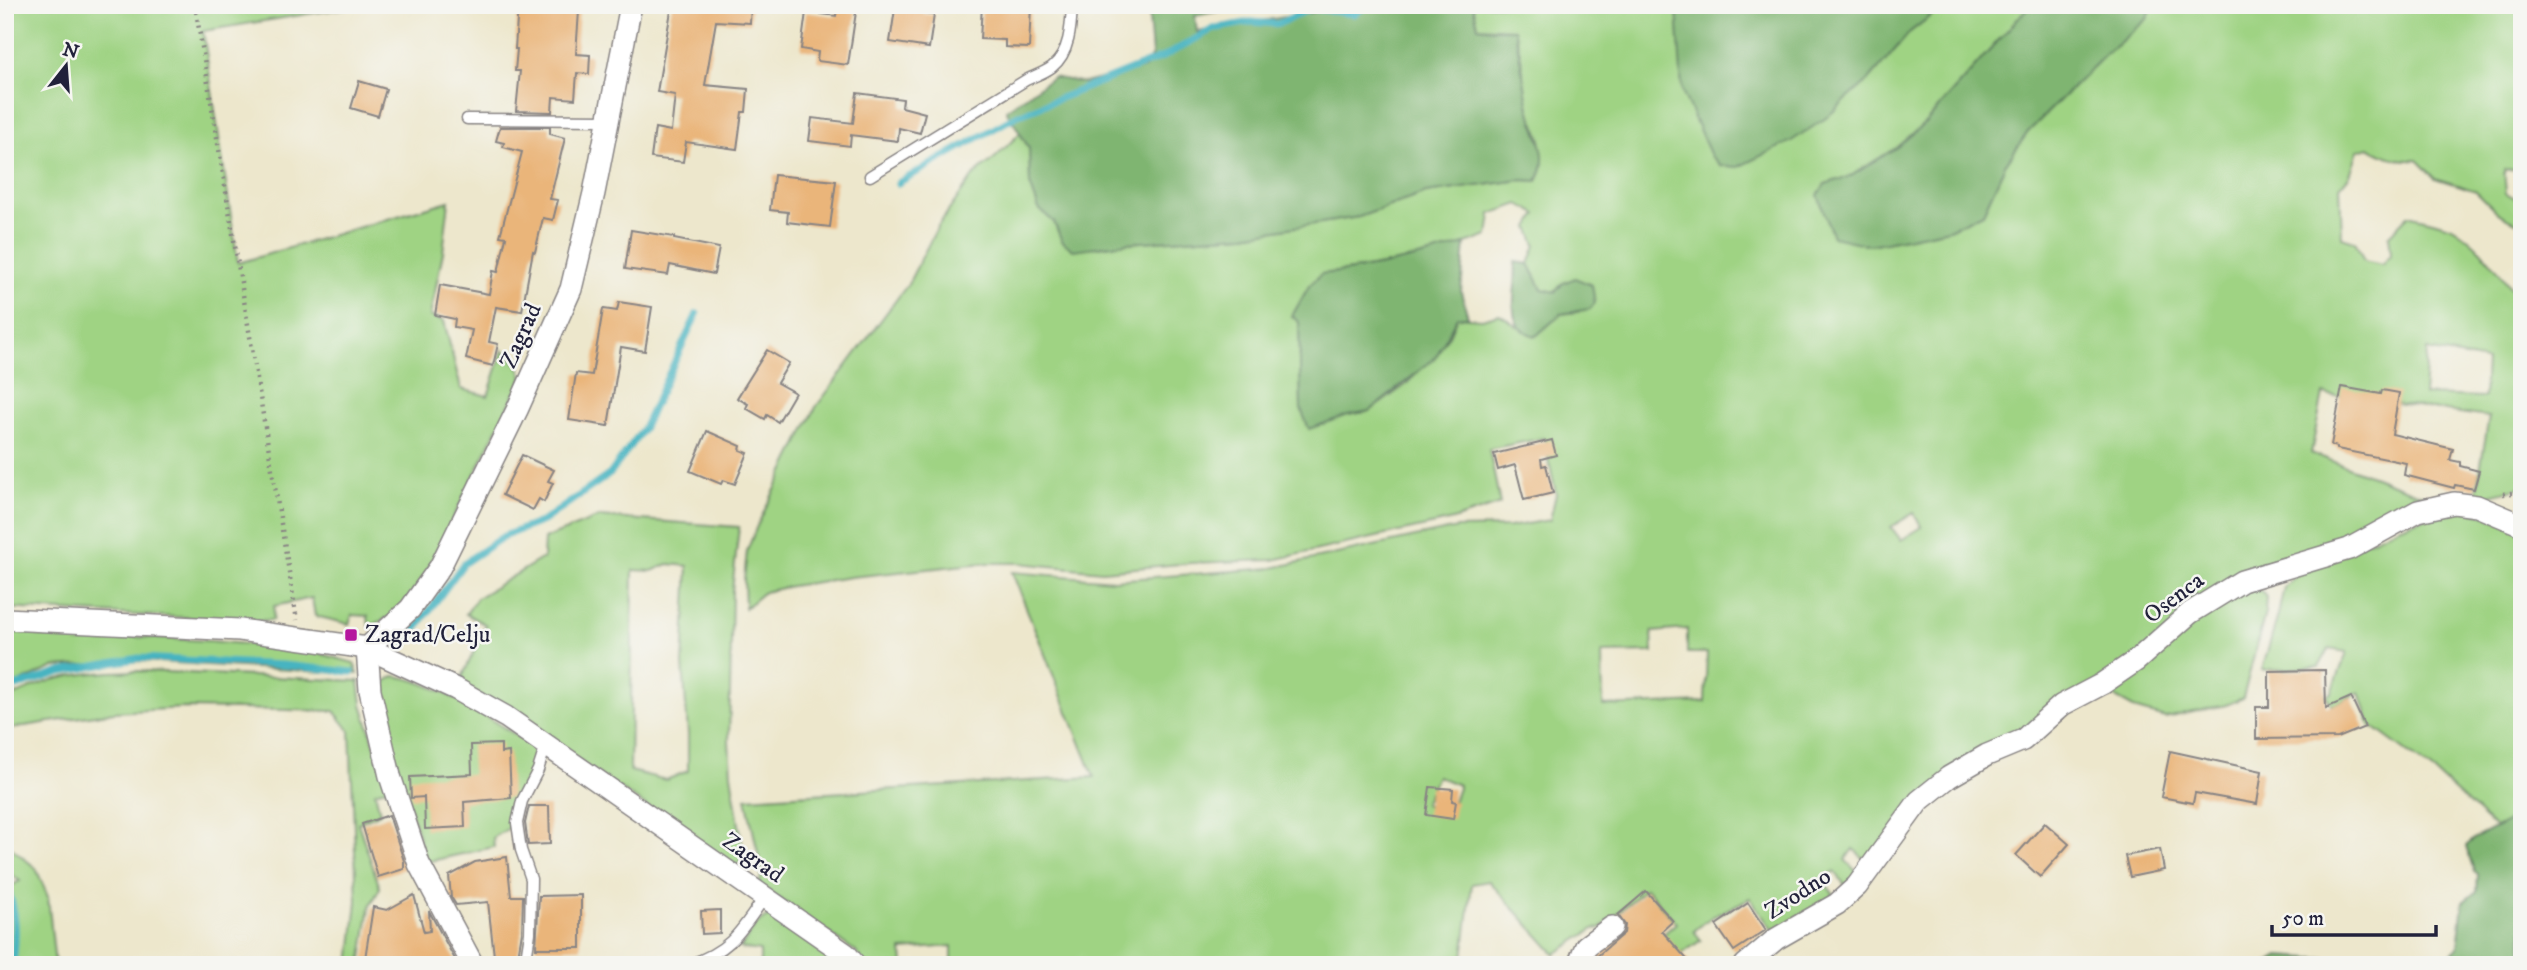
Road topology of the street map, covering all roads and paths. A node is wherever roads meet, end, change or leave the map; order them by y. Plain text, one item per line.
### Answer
1 (195, 5) edge
2 (631, 5) edge
3 (1072, 5) edge
4 (467, 119) dead end
5 (608, 120) junction
6 (870, 177) dead end
7 (2522, 525) edge
8 (5, 619) edge
9 (300, 638) junction
10 (367, 648) junction
11 (546, 745) junction
12 (1898, 828) joint
13 (764, 898) junction
14 (1612, 928) dead end
15 (473, 965) edge
16 (525, 965) edge
17 (688, 965) edge
18 (855, 965) edge
19 (1578, 965) edge
20 (1745, 965) edge

1 - 9 path
2 - 5 street, Zagrad
3 - 6 lane
4 - 5 lane
5 - 10 street, Zagrad
7 - 12 street, Osenca
8 - 9 street, Zagrad
9 - 10 street, Zagrad
10 - 11 street, Zagrad
10 - 15 street
11 - 13 street, Zagrad
11 - 16 lane
12 - 20 street, Zvodno
13 - 17 lane
13 - 18 street, Zagrad
14 - 19 street

